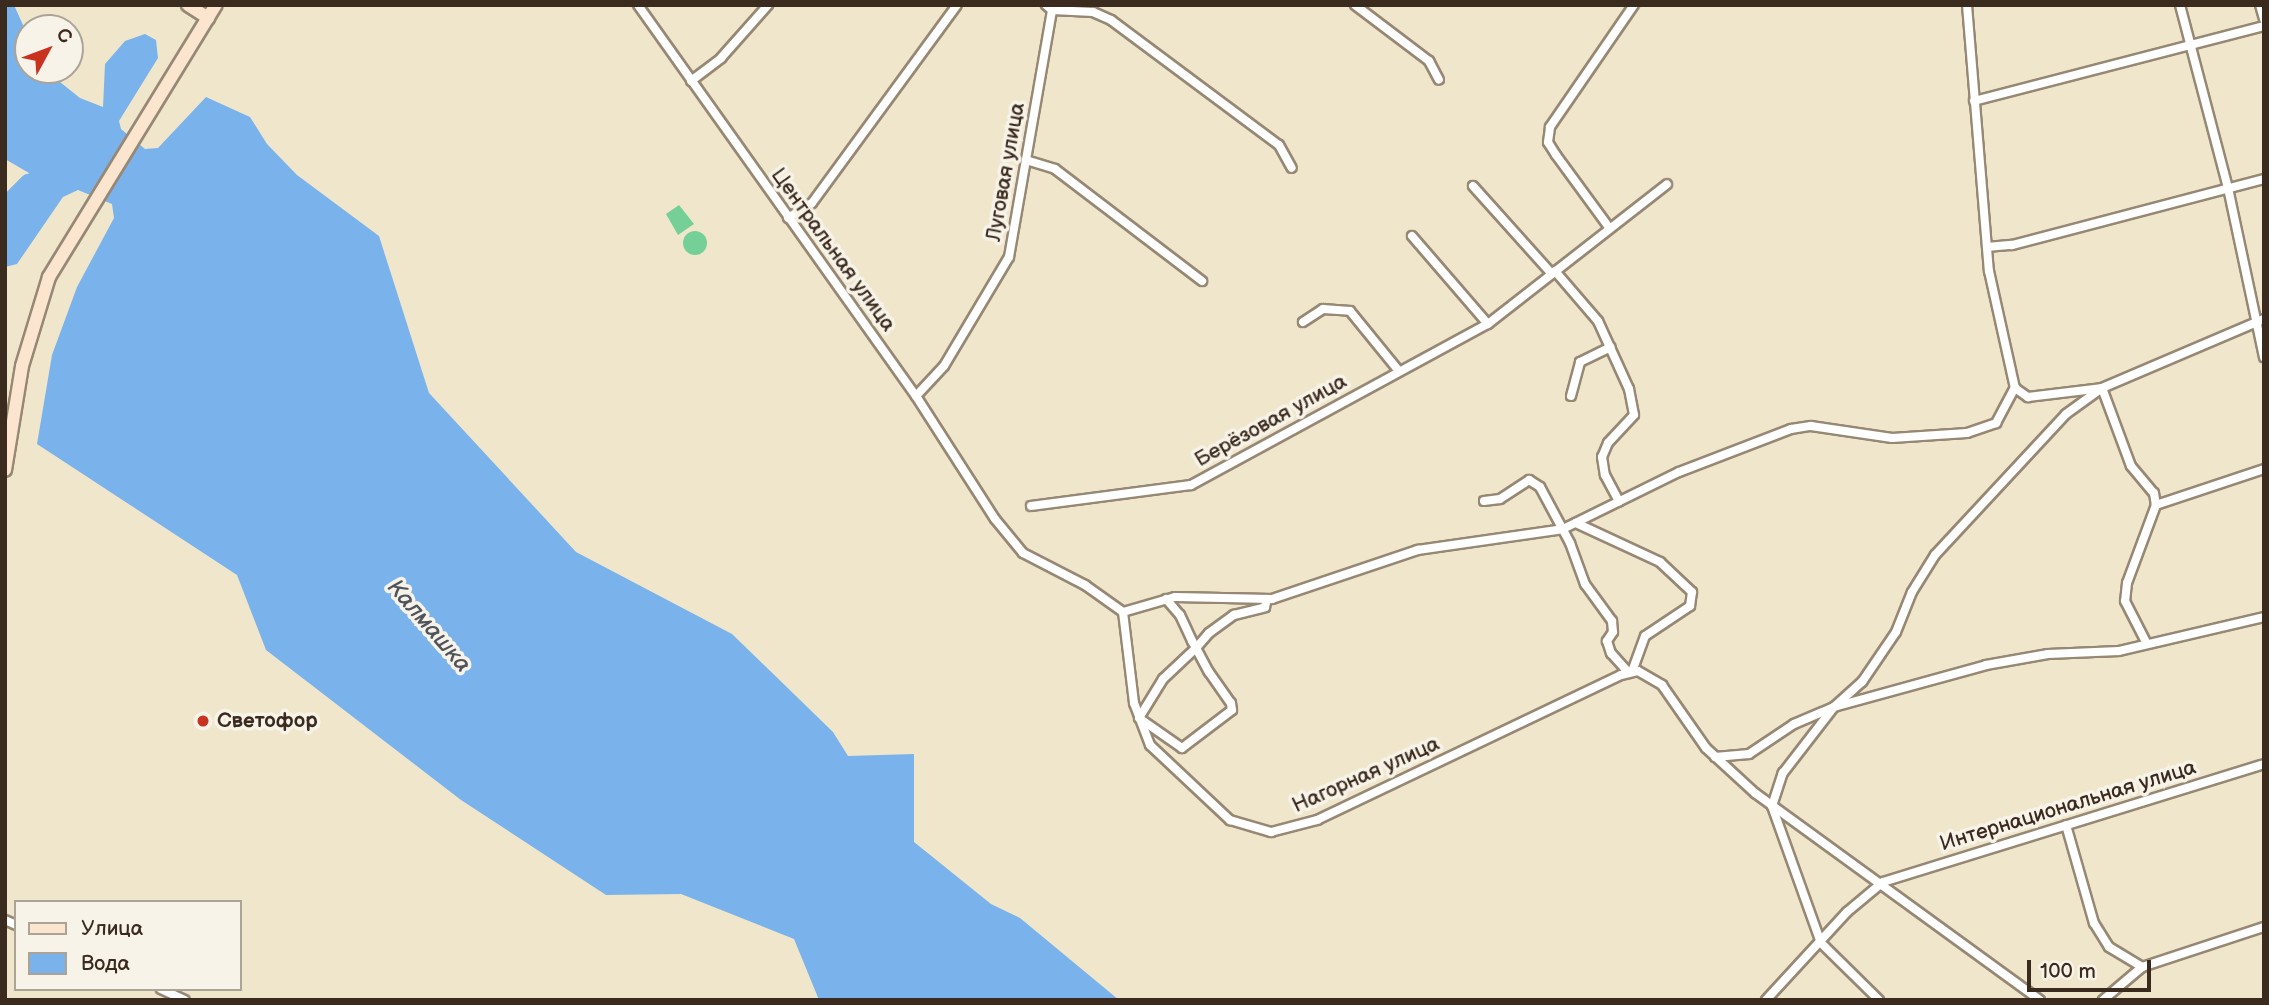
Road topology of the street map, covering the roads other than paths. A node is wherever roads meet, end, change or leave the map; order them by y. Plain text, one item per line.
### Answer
1 (188, 5) edge
2 (216, 5) edge
3 (638, 5) edge
4 (768, 5) edge
5 (957, 5) edge
6 (1355, 5) edge
7 (1634, 5) edge
8 (1967, 5) edge
9 (2180, 5) edge
10 (2260, 5) edge
11 (1049, 8) edge
12 (208, 19) junction
13 (2264, 19) edge
14 (2264, 26) edge
15 (2190, 47) junction
16 (1439, 80) dead end
17 (691, 81) junction
18 (1974, 101) junction
19 (1026, 160) junction
20 (1293, 168) dead end
21 (2264, 179) edge
22 (1667, 184) dead end
23 (1473, 186) dead end
24 (2228, 188) junction
25 (788, 218) junction
26 (1608, 226) junction
27 (1412, 236) dead end
28 (1987, 247) junction
29 (1553, 273) junction
30 (1202, 281) dead end
31 (2264, 319) edge
32 (2253, 321) junction
33 (1303, 322) dead end
34 (1488, 324) junction
35 (1611, 347) junction
36 (2264, 357) edge
37 (1399, 372) junction
38 (2015, 388) junction
39 (2102, 388) junction
40 (916, 396) junction
41 (1571, 396) dead end
42 (2264, 469) edge
43 (5, 470) edge
44 (1484, 501) dead end
45 (1619, 501) junction
46 (2156, 505) junction
47 (1031, 506) dead end
48 (1576, 523) junction
49 (1563, 529) junction
50 (1166, 599) junction
51 (1267, 599) junction
52 (1123, 612) junction
53 (2264, 617) edge
54 (2147, 645) junction
55 (1196, 648) junction
56 (1627, 673) junction
57 (1834, 707) junction
58 (1139, 718) junction
59 (1715, 757) junction
60 (2264, 764) edge
61 (1772, 806) junction
62 (2066, 825) junction
63 (1882, 882) junction
64 (2264, 927) edge
65 (1821, 943) junction
66 (2142, 967) junction
67 (165, 991) edge
68 (185, 1000) edge
69 (1766, 1000) edge
70 (1879, 1000) edge
71 (2040, 1000) edge
72 (2103, 1000) edge

1 - 12 main road
2 - 12 main road
3 - 17 street, Центральная улица
4 - 17 street
5 - 25 street
6 - 16 street
7 - 26 street
8 - 18 street
9 - 15 street
10 - 13 street
11 - 19 street, Луговая улица
11 - 20 street
12 - 43 main road
14 - 15 street
15 - 18 street
15 - 24 street
17 - 25 street, Центральная улица
18 - 28 street
19 - 30 street
19 - 40 street, Луговая улица
21 - 24 street
22 - 26 street, Берёзовая улица
23 - 29 street
24 - 28 street
24 - 32 street
25 - 40 street, Центральная улица
26 - 29 street, Берёзовая улица
27 - 34 street
28 - 38 street
29 - 34 street, Берёзовая улица
29 - 35 street
31 - 32 street
32 - 36 street
32 - 39 street
33 - 37 street
34 - 37 street, Берёзовая улица
35 - 41 street
35 - 45 street
37 - 47 street, Берёзовая улица
38 - 39 street
38 - 45 street
39 - 46 street
39 - 57 street
40 - 52 street, Центральная улица
42 - 46 street
44 - 49 street
45 - 48 street
46 - 54 street
48 - 49 street
48 - 56 street
49 - 51 street
49 - 56 street
50 - 51 street
50 - 52 street
50 - 55 street
51 - 55 street
52 - 58 street, Нагорная улица
53 - 54 street
54 - 57 street
55 - 58 street
55 - 58 street
56 - 58 street, Нагорная улица
56 - 59 street
57 - 59 street
57 - 61 street
59 - 61 street
60 - 62 street, Интернациональная улица
61 - 63 street
61 - 65 street
62 - 63 street, Интернациональная улица
62 - 66 street
63 - 65 street
63 - 71 street
64 - 66 street
65 - 69 street
65 - 70 street
66 - 72 street
67 - 68 street

